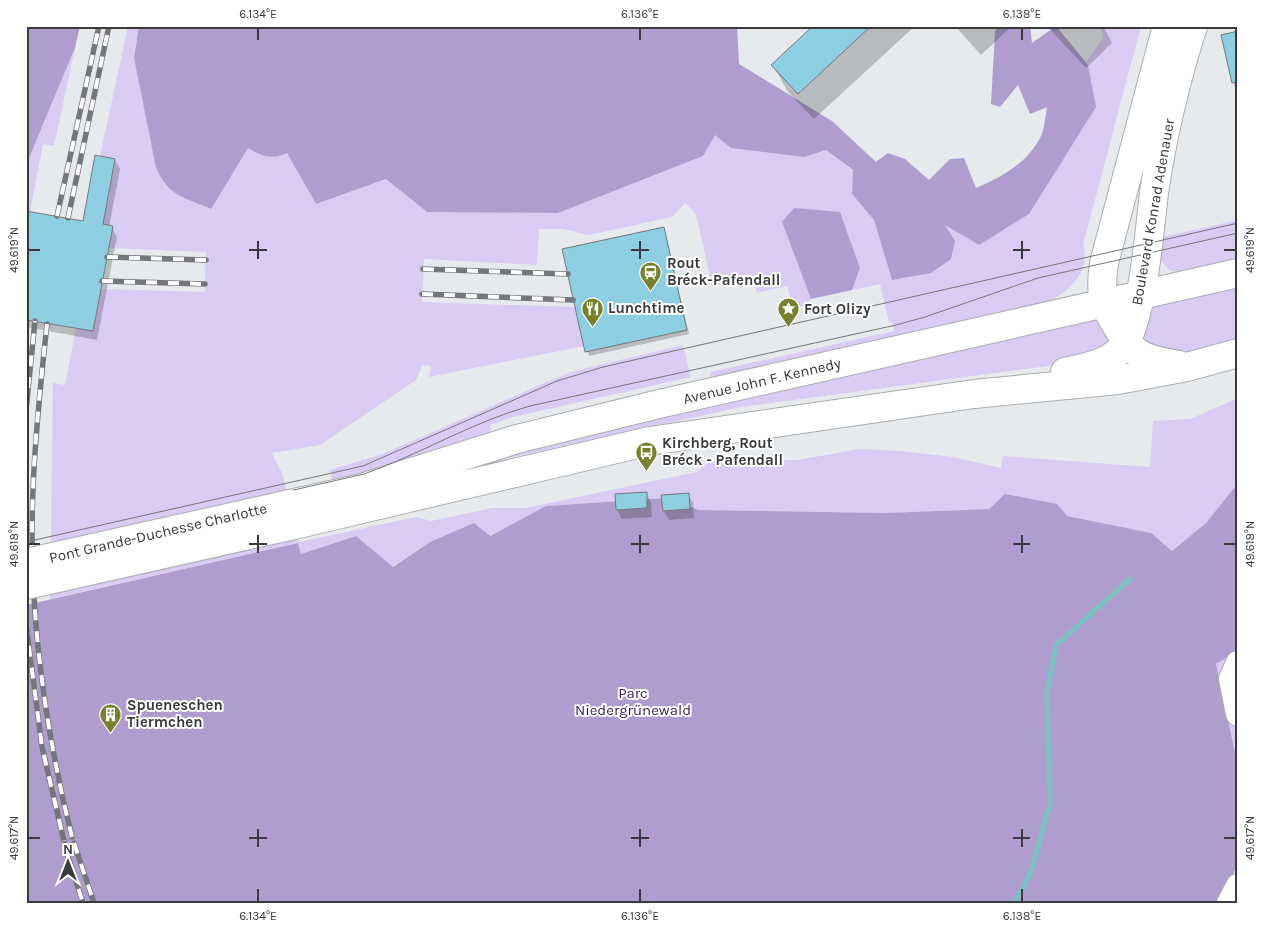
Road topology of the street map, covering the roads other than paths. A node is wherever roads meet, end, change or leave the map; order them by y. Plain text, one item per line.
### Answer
1 (1166, 26) edge
2 (1193, 26) edge
3 (1238, 274) edge
4 (1140, 295) junction
5 (1105, 303) junction
6 (1126, 341) junction
7 (1238, 353) edge
8 (1187, 367) junction
9 (974, 394) junction
10 (292, 514) junction
11 (26, 563) edge
12 (26, 584) edge
13 (1238, 663) edge
14 (1238, 714) edge
15 (1238, 886) edge
16 (1229, 903) edge

1 - 5 main road, Boulevard Konrad Adenauer
2 - 4 main road, Boulevard Konrad Adenauer
3 - 4 main road, Avenue John F. Kennedy
4 - 5 main road, Avenue John F. Kennedy
4 - 6 main road, Boulevard Konrad Adenauer
5 - 6 main road, Boulevard Konrad Adenauer
5 - 10 main road, Avenue John F. Kennedy
6 - 8 main road
6 - 9 main road
7 - 8 main road
8 - 9 main road
9 - 10 main road
10 - 11 main road, Pont Grande-Duchesse Charlotte, bridge
10 - 12 main road, Pont Grande-Duchesse Charlotte, bridge
13 - 14 street
15 - 16 street

